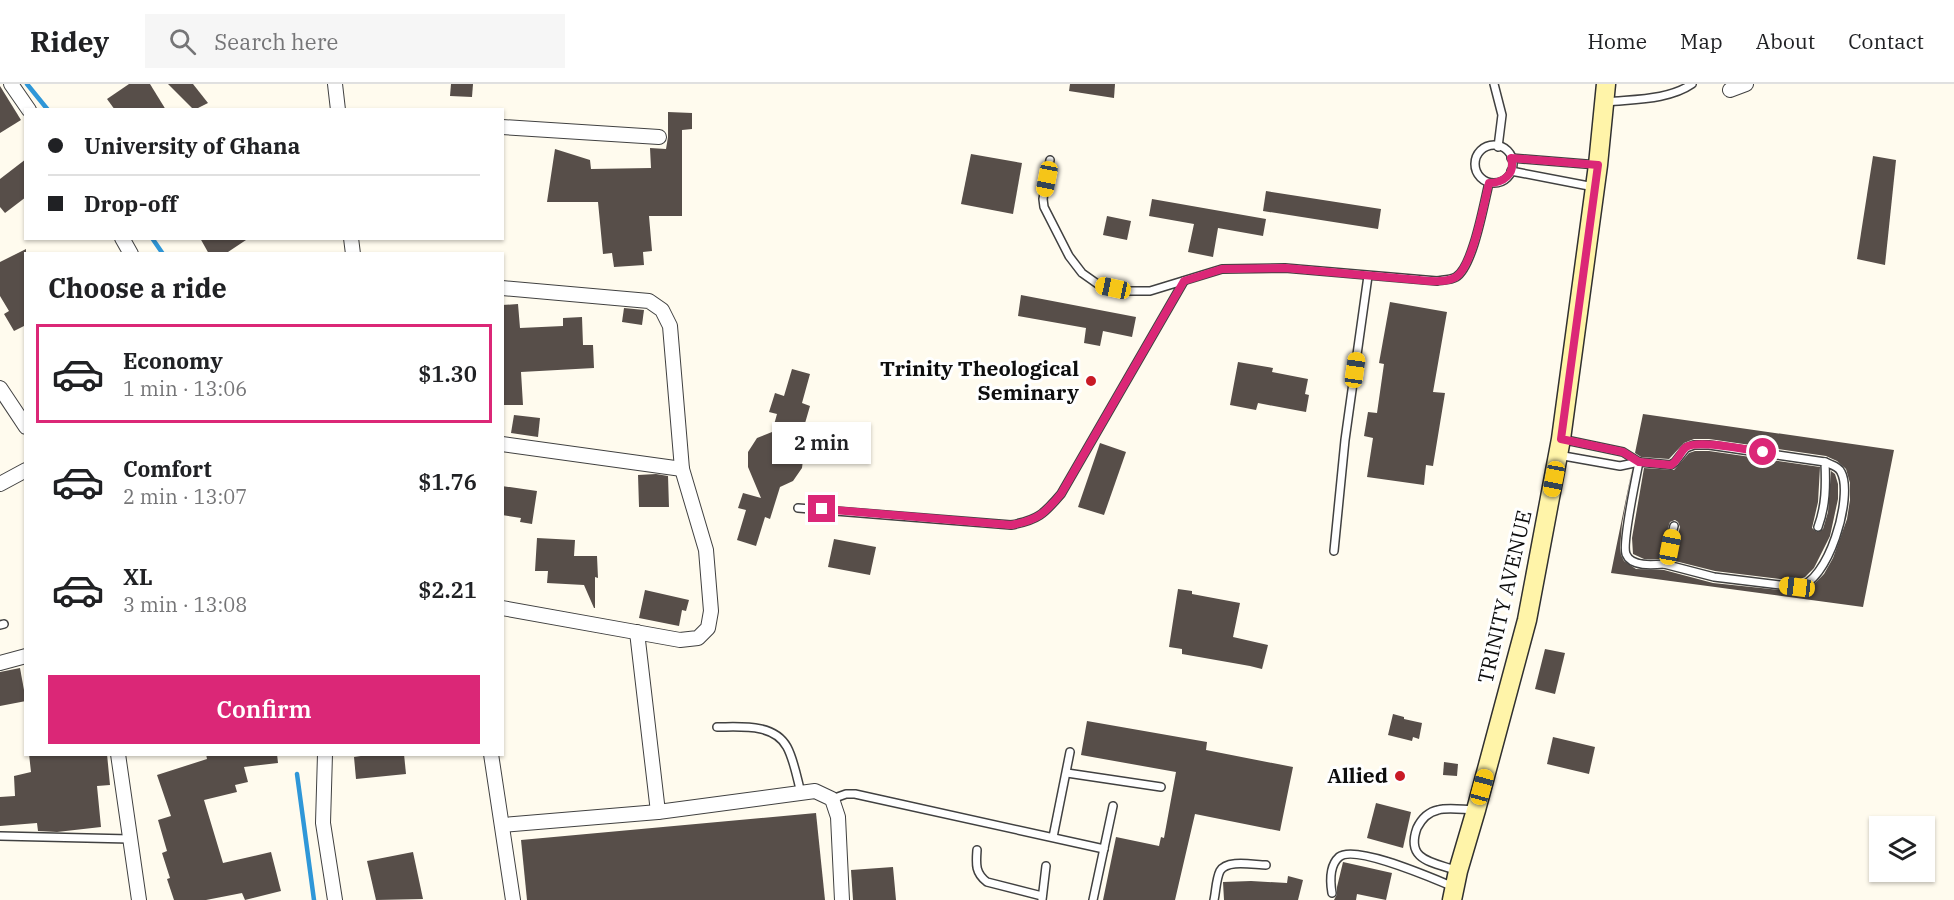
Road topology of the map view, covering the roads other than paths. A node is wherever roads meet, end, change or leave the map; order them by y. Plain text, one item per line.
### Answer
1 (11, 84) edge
2 (334, 84) edge
3 (1494, 84) edge
4 (1606, 84) edge
5 (1692, 84) edge
6 (1746, 84) edge
7 (1730, 90) dead end
8 (1604, 103) junction
9 (28, 108) edge
10 (338, 108) edge
11 (504, 127) edge
12 (659, 137) dead end
13 (1498, 147) junction
14 (1511, 158) junction
15 (1050, 160) dead end
16 (1598, 165) junction
17 (1511, 171) junction
18 (1489, 183) junction
19 (1595, 187) junction
20 (1368, 276) junction
21 (1184, 281) junction
22 (504, 288) edge
23 (0, 388) edge
24 (24, 424) edge
25 (504, 444) edge
26 (1560, 447) junction
27 (1639, 462) junction
28 (1826, 462) junction
29 (682, 469) junction
30 (24, 471) edge
31 (0, 484) edge
32 (798, 507) dead end
33 (1674, 526) dead end
34 (1818, 527) dead end
35 (1334, 550) dead end
36 (1664, 564) junction
37 (504, 608) edge
38 (637, 632) junction
39 (24, 657) edge
40 (0, 663) edge
41 (717, 727) dead end
42 (1070, 752) dead end
43 (118, 756) edge
44 (325, 756) edge
45 (491, 756) edge
46 (1067, 773) junction
47 (1161, 787) dead end
48 (801, 793) junction
49 (832, 800) junction
50 (1113, 806) dead end
51 (1476, 810) junction
52 (658, 812) junction
53 (503, 825) junction
54 (0, 836) edge
55 (1053, 837) junction
56 (130, 839) junction
57 (1104, 849) junction
58 (976, 850) dead end
59 (1266, 865) dead end
60 (1046, 866) dead end
61 (1454, 886) edge
62 (1332, 892) dead end
63 (1042, 898) edge
64 (138, 900) edge
65 (335, 900) edge
66 (513, 900) edge
67 (842, 900) edge
68 (1093, 900) edge
69 (1214, 900) edge

1 - 9 street
2 - 10 street
3 - 13 lane
4 - 8 street, TRINITY AVENUE
5 - 8 lane
6 - 7 street
8 - 16 street, TRINITY AVENUE
11 - 12 street
13 - 14 lane
13 - 18 lane
14 - 16 lane
14 - 17 lane
15 - 21 lane
16 - 19 street, TRINITY AVENUE
17 - 18 lane
17 - 19 lane
18 - 20 lane
19 - 26 street, TRINITY AVENUE
20 - 21 lane
20 - 35 lane
21 - 32 lane
22 - 29 street
23 - 24 street
25 - 29 street
26 - 27 lane
26 - 27 lane
26 - 51 street, TRINITY AVENUE
27 - 28 lane
27 - 36 lane
28 - 34 lane
28 - 36 lane
29 - 38 street
30 - 31 street
33 - 36 lane
37 - 38 street
38 - 52 street
39 - 40 street
41 - 48 lane
42 - 46 lane
43 - 56 street
44 - 65 street
45 - 53 street
46 - 47 lane
46 - 55 lane
48 - 49 street
48 - 52 street
49 - 55 lane
49 - 67 street
50 - 57 lane
51 - 61 street, TRINITY AVENUE
51 - 61 lane
52 - 53 street
53 - 66 street
54 - 56 lane
55 - 57 lane
56 - 64 street
57 - 68 lane
58 - 63 lane
59 - 69 lane
60 - 63 lane
61 - 62 lane

